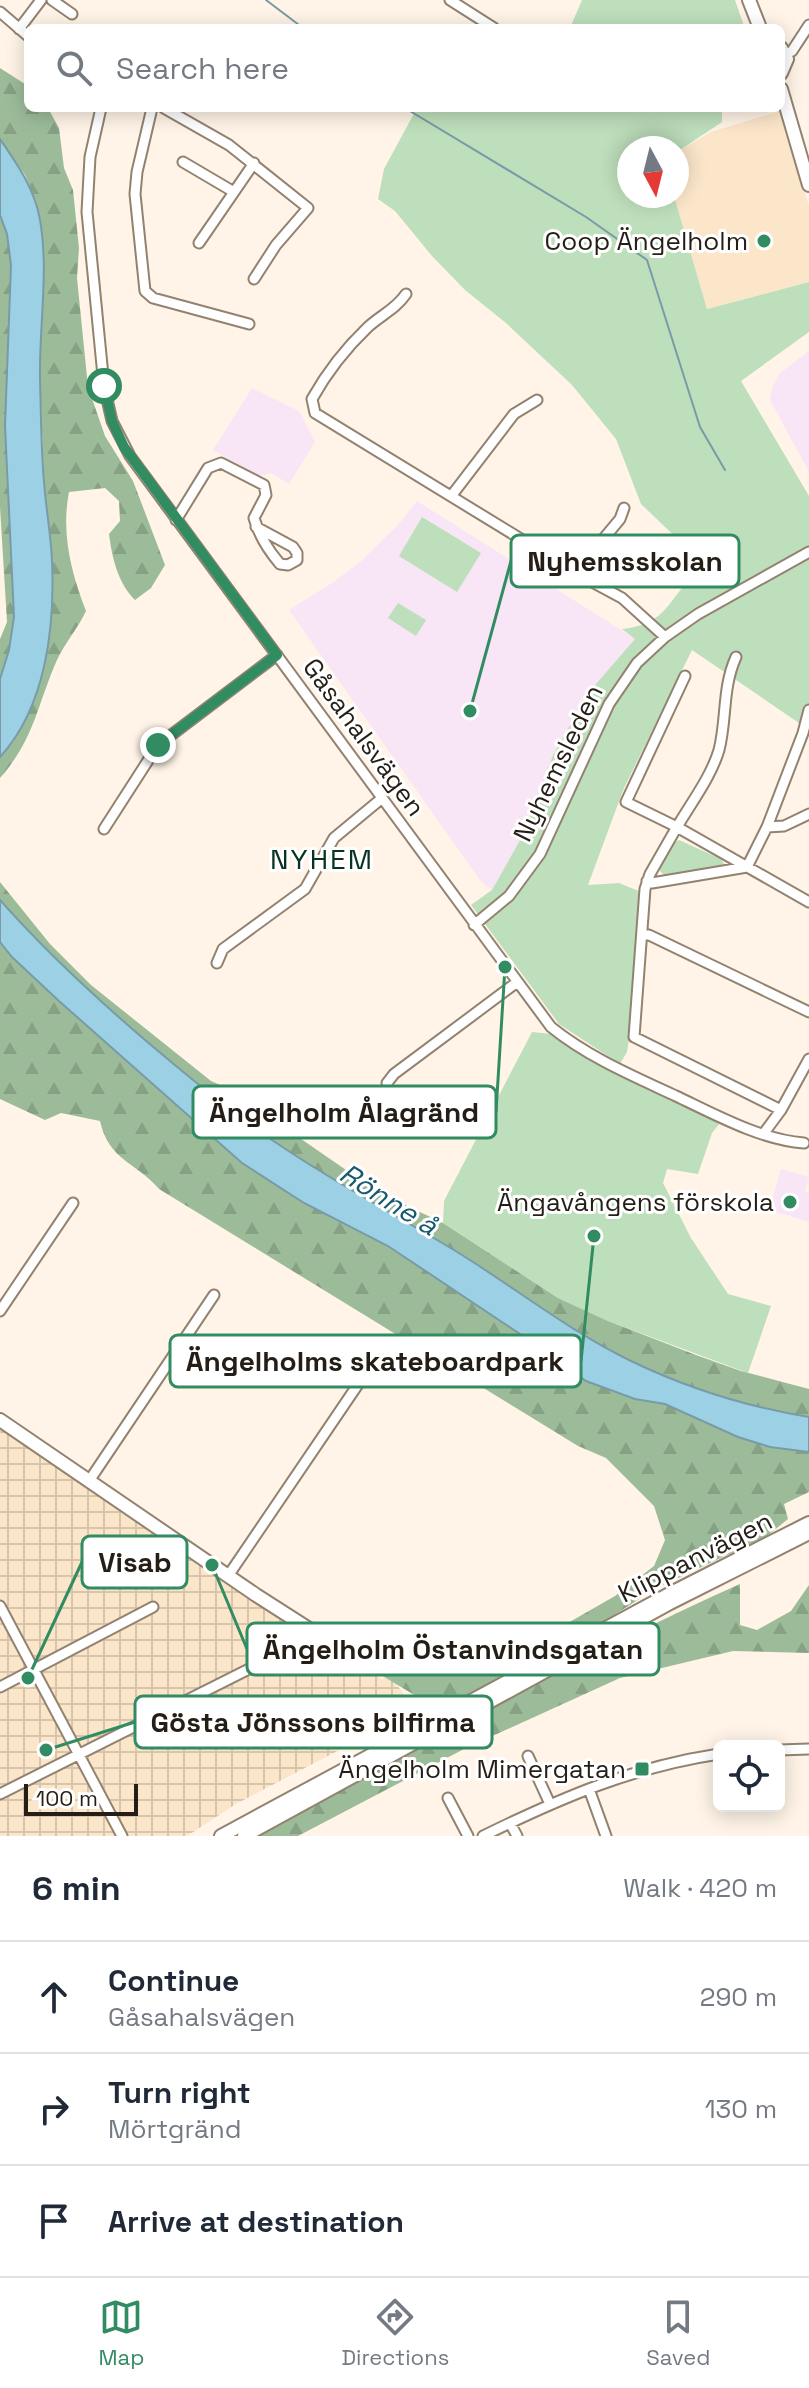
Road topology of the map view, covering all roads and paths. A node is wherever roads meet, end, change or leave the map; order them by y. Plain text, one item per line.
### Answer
1 (41, 0) edge
2 (52, 0) edge
3 (450, 0) edge
4 (749, 0) edge
5 (0, 12) edge
6 (72, 14) dead end
7 (488, 24) edge
8 (758, 24) edge
9 (809, 25) edge
10 (19, 29) junction
11 (24, 33) edge
12 (785, 51) edge
13 (785, 103) edge
14 (100, 112) edge
15 (151, 112) edge
16 (172, 112) edge
17 (183, 162) dead end
18 (254, 163) junction
19 (809, 185) edge
20 (234, 192) junction
21 (199, 243) dead end
22 (254, 279) dead end
23 (406, 294) dead end
24 (249, 324) dead end
25 (537, 400) dead end
26 (258, 481) junction
27 (272, 482) dead end
28 (452, 495) junction
29 (624, 508) dead end
30 (176, 520) junction
31 (256, 527) junction
32 (809, 552) edge
33 (580, 575) junction
34 (665, 637) junction
35 (277, 655) junction
36 (736, 657) dead end
37 (685, 676) dead end
38 (809, 710) edge
39 (381, 799) junction
40 (809, 814) edge
41 (767, 827) junction
42 (104, 829) dead end
43 (676, 830) junction
44 (747, 867) junction
45 (647, 881) junction
46 (809, 902) edge
47 (474, 925) junction
48 (642, 935) junction
49 (217, 963) dead end
50 (516, 983) junction
51 (809, 1012) edge
52 (809, 1059) edge
53 (387, 1083) dead end
54 (781, 1110) junction
55 (764, 1133) junction
56 (804, 1143) dead end
57 (73, 1203) dead end
58 (214, 1295) dead end
59 (0, 1311) edge
60 (363, 1377) dead end
61 (0, 1420) edge
62 (89, 1481) junction
63 (809, 1523) edge
64 (809, 1533) edge
65 (228, 1576) junction
66 (0, 1606) edge
67 (153, 1607) dead end
68 (299, 1623) junction
69 (370, 1668) dead end
70 (32, 1670) junction
71 (0, 1687) edge
72 (809, 1749) edge
73 (785, 1750) edge
74 (79, 1755) junction
75 (713, 1755) edge
76 (528, 1756) dead end
77 (589, 1789) junction
78 (0, 1794) edge
79 (448, 1798) dead end
80 (550, 1804) junction
81 (510, 1823) junction
82 (122, 1836) edge
83 (221, 1836) edge
84 (244, 1836) edge
85 (468, 1836) edge
86 (483, 1836) edge
87 (517, 1836) edge
88 (606, 1836) edge

1 - 10 street
2 - 6 street
3 - 7 street
4 - 8 main road
5 - 10 street
9 - 12 street
10 - 11 street
13 - 19 main road
14 - 30 street, Gåsahalsvägen
15 - 24 street
16 - 18 street
17 - 20 street
18 - 20 street
18 - 22 street
20 - 21 street
23 - 28 street
25 - 28 street
26 - 27 street
26 - 30 street
26 - 31 street
28 - 33 street
29 - 33 street
30 - 35 street, Gåsahalsvägen
31 - 31 street
32 - 34 street, Nyhemsleden
33 - 34 street
34 - 47 street, Nyhemsleden
35 - 39 street, Gåsahalsvägen
35 - 42 street
36 - 43 street
37 - 43 street
38 - 41 street
39 - 47 street, Gåsahalsvägen
39 - 49 street
40 - 41 street
41 - 44 street
43 - 44 street
43 - 45 street
44 - 45 street
44 - 46 street
45 - 48 street
47 - 50 street, Gåsahalsvägen
48 - 51 street
48 - 54 street
50 - 53 street
50 - 55 street, Gåsahalsvägen
52 - 54 street
54 - 55 street
55 - 56 street, Gåsahalsvägen
57 - 59 street
58 - 62 street
60 - 65 street
61 - 62 main road
62 - 65 main road
63 - 83 main road, Klippanvägen
64 - 84 main road, Klippanvägen
65 - 68 main road
66 - 70 street
67 - 70 street
68 - 69 main road
68 - 74 street
70 - 71 street
70 - 74 street
72 - 73 street
74 - 78 street
74 - 82 street
75 - 77 street
76 - 80 street
77 - 80 street
77 - 88 street
79 - 85 street
80 - 81 street
81 - 86 street
81 - 87 street

